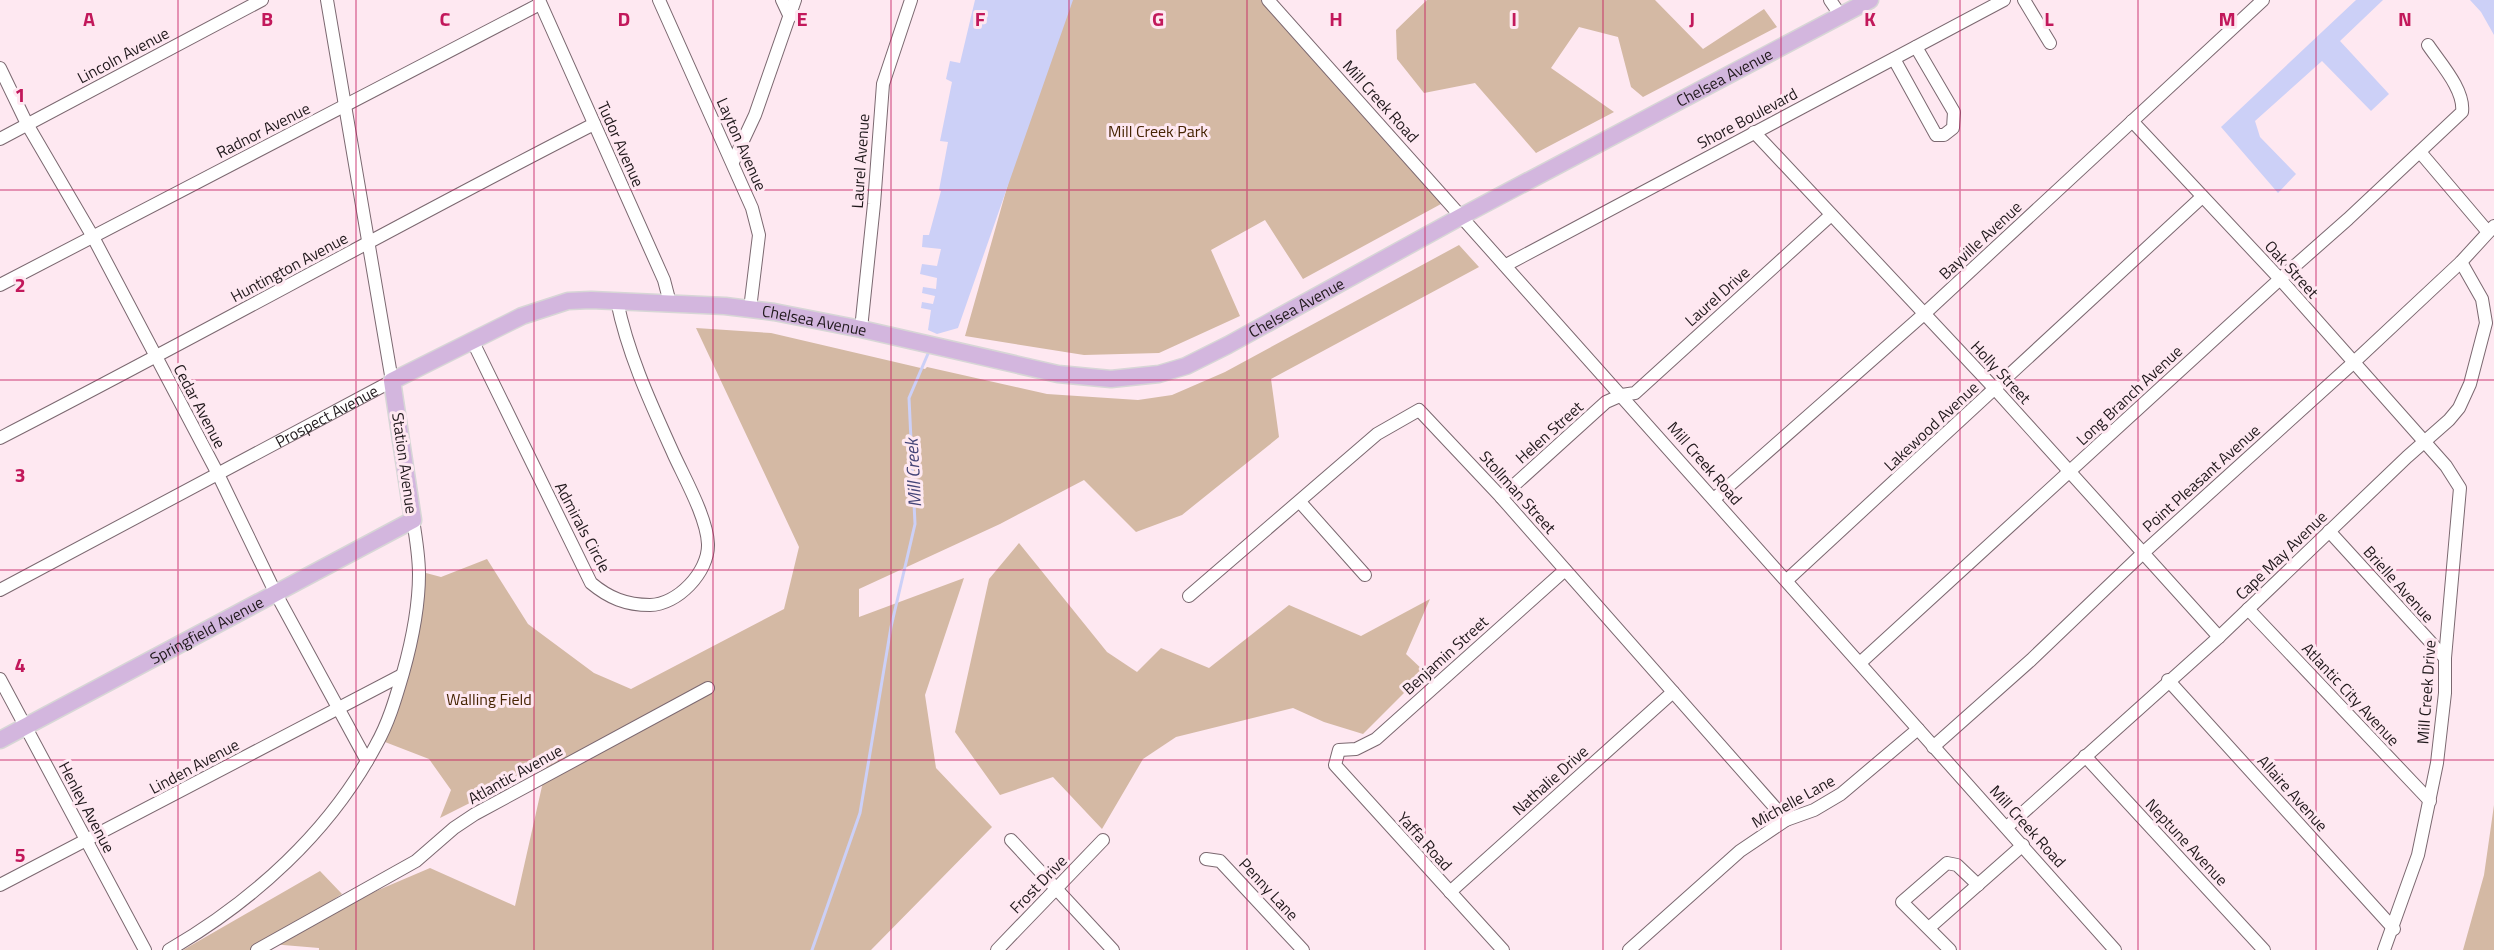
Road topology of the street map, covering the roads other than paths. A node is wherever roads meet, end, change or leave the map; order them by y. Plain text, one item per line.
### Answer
1 (262, 0) edge
2 (327, 0) edge
3 (659, 0) edge
4 (782, 0) edge
5 (795, 0) edge
6 (911, 0) edge
7 (1268, 0) edge
8 (1830, 0) edge
9 (1870, 0) edge
10 (2004, 0) edge
11 (2024, 0) edge
12 (2263, 0) edge
13 (540, 2) edge
14 (1841, 16) junction
15 (790, 17) junction
16 (2050, 43) dead end
17 (2428, 45) dead end
18 (1916, 47) junction
19 (1894, 58) junction
20 (0, 68) edge
21 (346, 105) junction
22 (2132, 121) junction
23 (27, 124) junction
24 (594, 124) junction
25 (1754, 132) junction
26 (0, 139) edge
27 (2420, 152) junction
28 (733, 162) junction
29 (2202, 197) junction
30 (1831, 215) junction
31 (1462, 216) junction
32 (2491, 229) edge
33 (93, 237) junction
34 (370, 242) junction
35 (2461, 262) junction
36 (1506, 265) junction
37 (2280, 279) junction
38 (0, 285) edge
39 (617, 301) junction
40 (670, 303) junction
41 (750, 309) junction
42 (1924, 314) junction
43 (861, 328) junction
44 (472, 340) junction
45 (156, 357) junction
46 (2353, 363) junction
47 (392, 381) junction
48 (1995, 389) junction
49 (1622, 395) junction
50 (0, 438) edge
51 (2425, 442) junction
52 (2070, 472) junction
53 (218, 474) junction
54 (1501, 497) junction
55 (1714, 499) junction
56 (1300, 502) junction
57 (413, 520) junction
58 (2329, 531) junction
59 (2143, 554) junction
60 (1565, 570) junction
61 (1365, 575) dead end
62 (1787, 580) junction
63 (0, 590) edge
64 (275, 592) junction
65 (1189, 596) dead end
66 (2248, 609) junction
67 (2219, 637) junction
68 (2445, 658) junction
69 (1860, 663) junction
70 (402, 675) junction
71 (0, 679) edge
72 (2168, 680) junction
73 (708, 688) dead end
74 (1673, 692) junction
75 (340, 708) junction
76 (25, 726) junction
77 (1918, 729) junction
78 (0, 740) edge
79 (1933, 747) junction
80 (1339, 750) joint
81 (2085, 756) junction
82 (367, 761) junction
83 (2430, 801) junction
84 (1786, 820) junction
85 (2007, 827) junction
86 (1011, 840) dead end
87 (1103, 840) dead end
88 (87, 842) junction
89 (2023, 845) junction
90 (1206, 859) dead end
91 (0, 885) edge
92 (1978, 885) junction
93 (1057, 889) junction
94 (1450, 892) junction
95 (1930, 927) junction
96 (2394, 929) junction
97 (145, 950) edge
98 (169, 950) edge
99 (257, 950) edge
100 (997, 950) edge
101 (1113, 950) edge
102 (1304, 950) edge
103 (1503, 950) edge
104 (1629, 950) edge
105 (1950, 950) edge
106 (2115, 950) edge
107 (2264, 950) edge
108 (2384, 950) edge

1 - 23 street, Lincoln Avenue
2 - 21 street, Station Avenue
3 - 28 street, Layton Avenue
4 - 15 street
5 - 15 street
6 - 43 street, Laurel Avenue
7 - 31 street, Mill Creek Road
8 - 14 street
9 - 14 main road, Chelsea Avenue
10 - 18 street, Shore Boulevard
11 - 16 street
12 - 22 street, Bayville Avenue
13 - 21 street, Radnor Avenue
13 - 24 street, Tudor Avenue
14 - 31 main road, Chelsea Avenue
15 - 28 street
17 - 27 street, Long Branch Avenue
18 - 19 street, Shore Boulevard
18 - 19 street
19 - 25 street, Shore Boulevard
20 - 23 street, Cedar Avenue
21 - 33 street, Radnor Avenue
21 - 34 street, Station Avenue
22 - 29 street, Oak Street
22 - 42 street, Bayville Avenue
23 - 26 street, Lincoln Avenue
23 - 33 street, Cedar Avenue
24 - 34 street, Huntington Avenue
24 - 40 street, Tudor Avenue
25 - 30 street, Holly Street
25 - 36 street, Shore Boulevard
27 - 32 street
27 - 37 street, Long Branch Avenue
28 - 41 street, Layton Avenue
29 - 37 street, Oak Street
29 - 48 street, Lakewood Avenue
30 - 42 street, Holly Street
30 - 49 street, Laurel Drive
31 - 36 street, Mill Creek Road
31 - 43 main road, Chelsea Avenue
32 - 35 street, Point Pleasant Avenue
33 - 38 street, Radnor Avenue
33 - 45 street, Cedar Avenue
34 - 45 street, Huntington Avenue
34 - 47 street, Station Avenue
35 - 46 street, Point Pleasant Avenue
35 - 51 street, Cape May Avenue
36 - 49 street, Mill Creek Road
37 - 46 street, Oak Street
37 - 52 street, Long Branch Avenue
39 - 40 main road, Prospect Avenue
39 - 44 main road, Prospect Avenue
39 - 44 street, Admirals Circle
40 - 41 main road, Chelsea Avenue
41 - 43 main road, Chelsea Avenue
42 - 48 street, Holly Street
42 - 55 street, Bayville Avenue
44 - 47 main road, Prospect Avenue
45 - 50 street, Huntington Avenue
45 - 53 street, Cedar Avenue
46 - 51 street, Oak Street
46 - 59 street, Point Pleasant Avenue
47 - 53 street, Prospect Avenue
47 - 57 main road, Station Avenue
48 - 52 street, Holly Street
48 - 62 street, Lakewood Avenue
49 - 54 street, Helen Street
49 - 55 street, Mill Creek Road
51 - 58 street, Cape May Avenue
51 - 68 street, Mill Creek Drive
52 - 59 street, Holly Street
52 - 69 street, Long Branch Avenue
53 - 63 street, Prospect Avenue
53 - 64 street, Cedar Avenue
54 - 56 street, Stollman Street
54 - 60 street, Stollman Street
55 - 62 street, Mill Creek Road
56 - 61 street
56 - 65 street, Stollman Street
57 - 64 main road, Springfield Avenue
57 - 70 street, Station Avenue
58 - 66 street, Cape May Avenue
58 - 68 street, Brielle Avenue
59 - 67 street, Holly Street
59 - 79 street, Point Pleasant Avenue
60 - 74 street, Stollman Street
60 - 80 street, Benjamin Street
62 - 69 street, Mill Creek Road
64 - 75 street, Cedar Avenue
64 - 76 main road, Springfield Avenue
66 - 67 street, Cape May Avenue
66 - 83 street, Atlantic City Avenue
67 - 72 street, Cape May Avenue
68 - 83 street, Mill Creek Drive
69 - 77 street, Mill Creek Road
70 - 75 street, Linden Avenue
70 - 82 street, Station Avenue
71 - 76 street, Henley Avenue
72 - 81 street, Cape May Avenue
72 - 96 street, Allaire Avenue
73 - 99 street, Atlantic Avenue
74 - 84 street, Stollman Street
74 - 94 street, Nathalie Drive
75 - 82 street, Cedar Avenue
75 - 88 street, Linden Avenue
76 - 78 main road, Springfield Avenue
76 - 88 street, Henley Avenue
77 - 79 street, Mill Creek Road
77 - 84 street, Michelle Lane
79 - 85 street, Mill Creek Road
80 - 94 street, Yaffa Road
81 - 85 street, Cape May Avenue
81 - 107 street, Neptune Avenue
82 - 98 street, Station Avenue
83 - 96 street, Mill Creek Drive
84 - 104 street, Michelle Lane
85 - 89 street, Mill Creek Road
86 - 93 street
87 - 93 street, Frost Drive
88 - 91 street, Linden Avenue
88 - 97 street, Henley Avenue
89 - 92 street
89 - 106 street, Mill Creek Road
90 - 102 street, Penny Lane
92 - 95 street
92 - 95 street
93 - 100 street, Frost Drive
93 - 101 street
94 - 103 street, Yaffa Road
95 - 105 street
96 - 108 street, Mill Creek Drive

